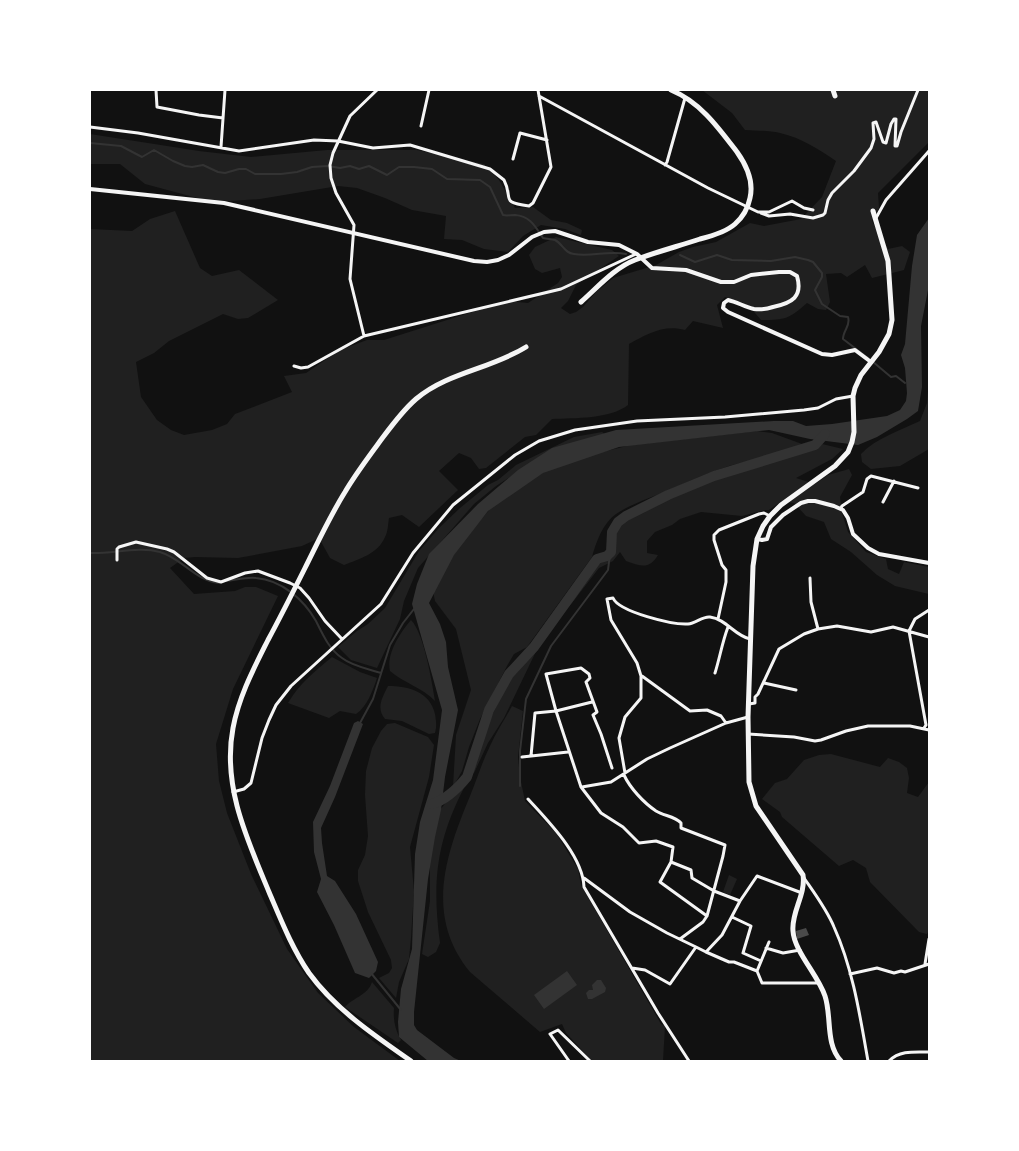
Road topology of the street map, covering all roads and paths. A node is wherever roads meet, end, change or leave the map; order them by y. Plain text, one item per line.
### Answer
1 (156, 90) edge
2 (225, 90) edge
3 (377, 90) edge
4 (429, 90) edge
5 (538, 90) edge
6 (670, 90) edge
7 (685, 90) edge
8 (833, 90) edge
9 (918, 90) edge
10 (539, 96) junction
11 (835, 96) dead end
12 (684, 97) junction
13 (223, 118) junction
14 (421, 126) dead end
15 (90, 127) edge
16 (522, 128) dead end
17 (520, 133) junction
18 (547, 140) junction
19 (338, 141) junction
20 (221, 147) junction
21 (929, 151) edge
22 (513, 159) dead end
23 (665, 165) junction
24 (90, 189) edge
25 (747, 207) junction
26 (813, 210) dead end
27 (873, 211) dead end
28 (762, 213) junction
29 (875, 219) junction
30 (354, 233) junction
31 (636, 254) junction
32 (641, 258) junction
33 (581, 302) dead end
34 (364, 336) junction
35 (526, 347) dead end
36 (871, 362) junction
37 (294, 366) dead end
38 (853, 396) junction
39 (894, 481) junction
40 (918, 488) dead end
41 (883, 502) dead end
42 (841, 508) junction
43 (770, 516) junction
44 (757, 539) junction
45 (117, 560) dead end
46 (929, 563) edge
47 (810, 578) dead end
48 (929, 610) edge
49 (718, 619) junction
50 (728, 627) junction
51 (818, 628) junction
52 (910, 631) junction
53 (929, 637) edge
54 (342, 639) junction
55 (751, 640) junction
56 (715, 673) dead end
57 (641, 676) junction
58 (764, 683) junction
59 (796, 690) dead end
60 (592, 702) junction
61 (749, 704) junction
62 (556, 711) junction
63 (748, 717) junction
64 (726, 722) junction
65 (924, 728) junction
66 (929, 730) edge
67 (748, 734) junction
68 (568, 752) junction
69 (522, 756) dead end
70 (531, 756) junction
71 (612, 768) dead end
72 (624, 774) junction
73 (581, 787) junction
74 (233, 792) junction
75 (528, 799) dead end
76 (671, 862) junction
77 (803, 875) junction
78 (584, 878) junction
79 (714, 891) junction
80 (802, 893) junction
81 (740, 901) junction
82 (707, 916) junction
83 (732, 917) junction
84 (680, 940) junction
85 (929, 940) edge
86 (769, 942) dead end
87 (696, 947) junction
88 (766, 948) junction
89 (800, 950) junction
90 (706, 952) junction
91 (761, 962) junction
92 (927, 964) edge
93 (632, 968) junction
94 (757, 971) junction
95 (850, 974) junction
96 (820, 983) junction
97 (929, 1052) edge
98 (840, 1060) edge
99 (411, 1061) edge
100 (569, 1061) edge
101 (590, 1061) edge
102 (689, 1061) edge
103 (868, 1061) edge
104 (889, 1061) edge

1 - 13 street
2 - 13 street
3 - 19 street
4 - 14 street
5 - 10 street
6 - 12 main road
7 - 12 street
8 - 11 main road
9 - 28 street
10 - 18 street
10 - 23 street
12 - 23 street
12 - 25 main road
13 - 20 street
15 - 20 street
16 - 17 street
17 - 18 street
17 - 22 street
18 - 19 street
19 - 20 street
19 - 30 street
21 - 29 street
23 - 25 street
24 - 30 street
25 - 28 street
25 - 32 main road
26 - 28 street
27 - 29 main road
29 - 36 main road
30 - 31 street
30 - 34 street
31 - 32 street
31 - 34 street
32 - 33 main road
32 - 36 street
34 - 37 street
35 - 74 main road
36 - 38 main road
38 - 43 main road
38 - 54 street
39 - 40 street
39 - 41 street
39 - 42 street
42 - 44 street
42 - 46 street
43 - 44 main road
43 - 49 street
44 - 55 main road
45 - 54 street
47 - 51 street
48 - 52 street
49 - 50 street
49 - 57 street
50 - 55 street
50 - 56 street
51 - 52 street
51 - 58 street
52 - 53 street
52 - 65 street
54 - 74 street
55 - 61 main road
57 - 64 street
57 - 72 street
58 - 59 street
58 - 61 street
60 - 62 street
60 - 62 street
60 - 71 street
61 - 63 main road
62 - 68 street
62 - 70 street
63 - 64 street
63 - 67 main road
64 - 72 street
65 - 66 street
65 - 67 street
67 - 77 main road
68 - 70 street
68 - 73 street
69 - 70 street
72 - 73 street
72 - 79 street
73 - 76 street
74 - 99 main road
75 - 78 street
76 - 79 street
76 - 82 street
77 - 80 main road
77 - 95 street
78 - 84 street
78 - 93 street
79 - 81 street
79 - 82 street
80 - 81 street
80 - 89 main road
81 - 83 street
82 - 84 street
83 - 90 street
83 - 91 street
84 - 87 street
85 - 92 street
86 - 88 street
87 - 90 street
87 - 93 street
88 - 89 street
88 - 91 street
89 - 96 main road
90 - 94 street
91 - 94 street
92 - 95 street
93 - 102 street
94 - 96 street
95 - 103 street
96 - 98 main road
97 - 104 street
100 - 101 street

